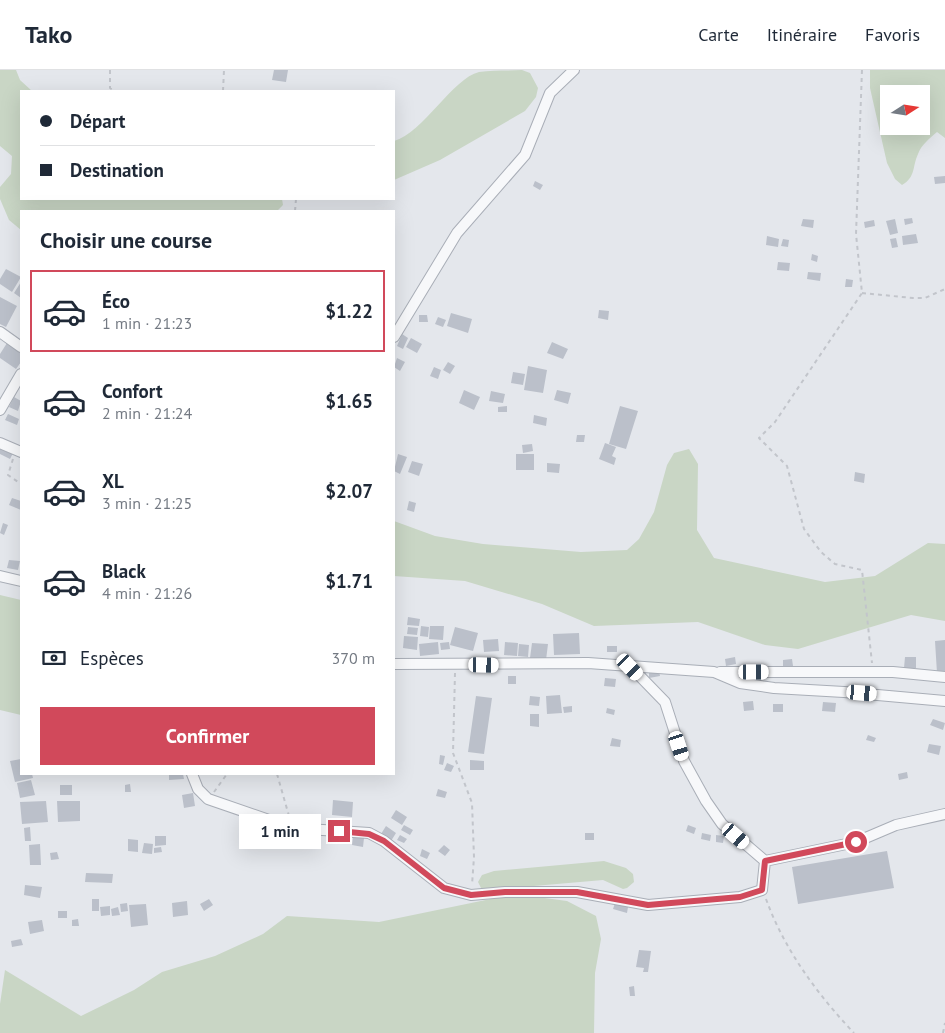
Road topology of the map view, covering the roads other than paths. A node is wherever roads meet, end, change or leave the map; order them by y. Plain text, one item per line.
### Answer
1 (574, 70) edge
2 (0, 332) edge
3 (395, 335) edge
4 (20, 346) edge
5 (20, 376) edge
6 (0, 410) edge
7 (0, 443) edge
8 (19, 450) edge
9 (0, 576) edge
10 (20, 581) edge
11 (395, 664) edge
12 (630, 667) junction
13 (714, 672) junction
14 (945, 677) edge
15 (945, 701) edge
16 (192, 775) edge
17 (945, 814) edge
18 (765, 861) junction

1 - 3 street
2 - 4 street
5 - 6 street
7 - 8 street
9 - 10 street
11 - 12 street
12 - 13 street
12 - 18 street
13 - 14 street
13 - 15 street
16 - 18 street
17 - 18 street

